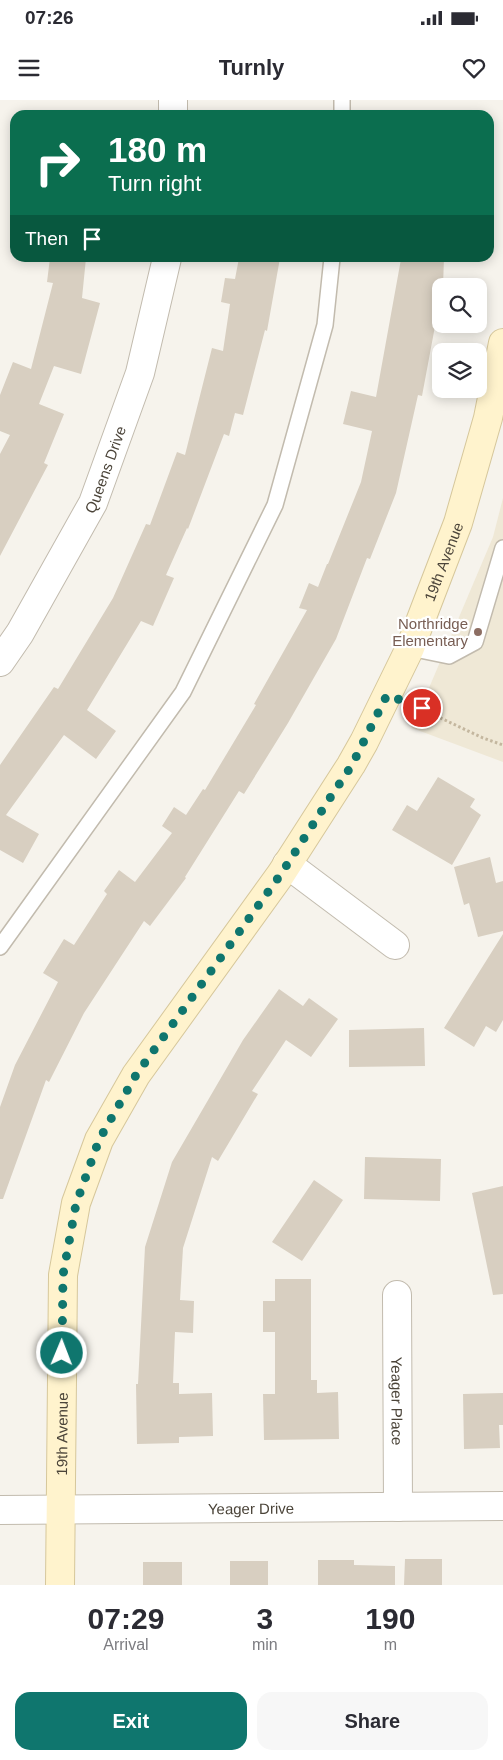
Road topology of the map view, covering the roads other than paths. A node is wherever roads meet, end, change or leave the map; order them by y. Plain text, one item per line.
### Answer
1 (166, 262) edge
2 (332, 262) edge
3 (503, 343) edge
4 (503, 548) edge
5 (410, 648) junction
6 (0, 662) edge
7 (287, 864) junction
8 (395, 945) dead end
9 (0, 947) edge
10 (397, 1294) dead end
11 (503, 1506) edge
12 (398, 1507) junction
13 (60, 1509) junction
14 (0, 1510) edge
15 (60, 1585) edge

1 - 6 street, Queens Drive
2 - 9 lane
3 - 5 street, 19th Avenue
4 - 5 lane
5 - 7 street, 19th Avenue
7 - 8 street
7 - 13 street, 19th Avenue
10 - 12 street, Yeager Place
11 - 12 street, Yeager Drive
12 - 13 street, Yeager Drive
13 - 14 street, Yeager Drive
13 - 15 street, 19th Avenue

